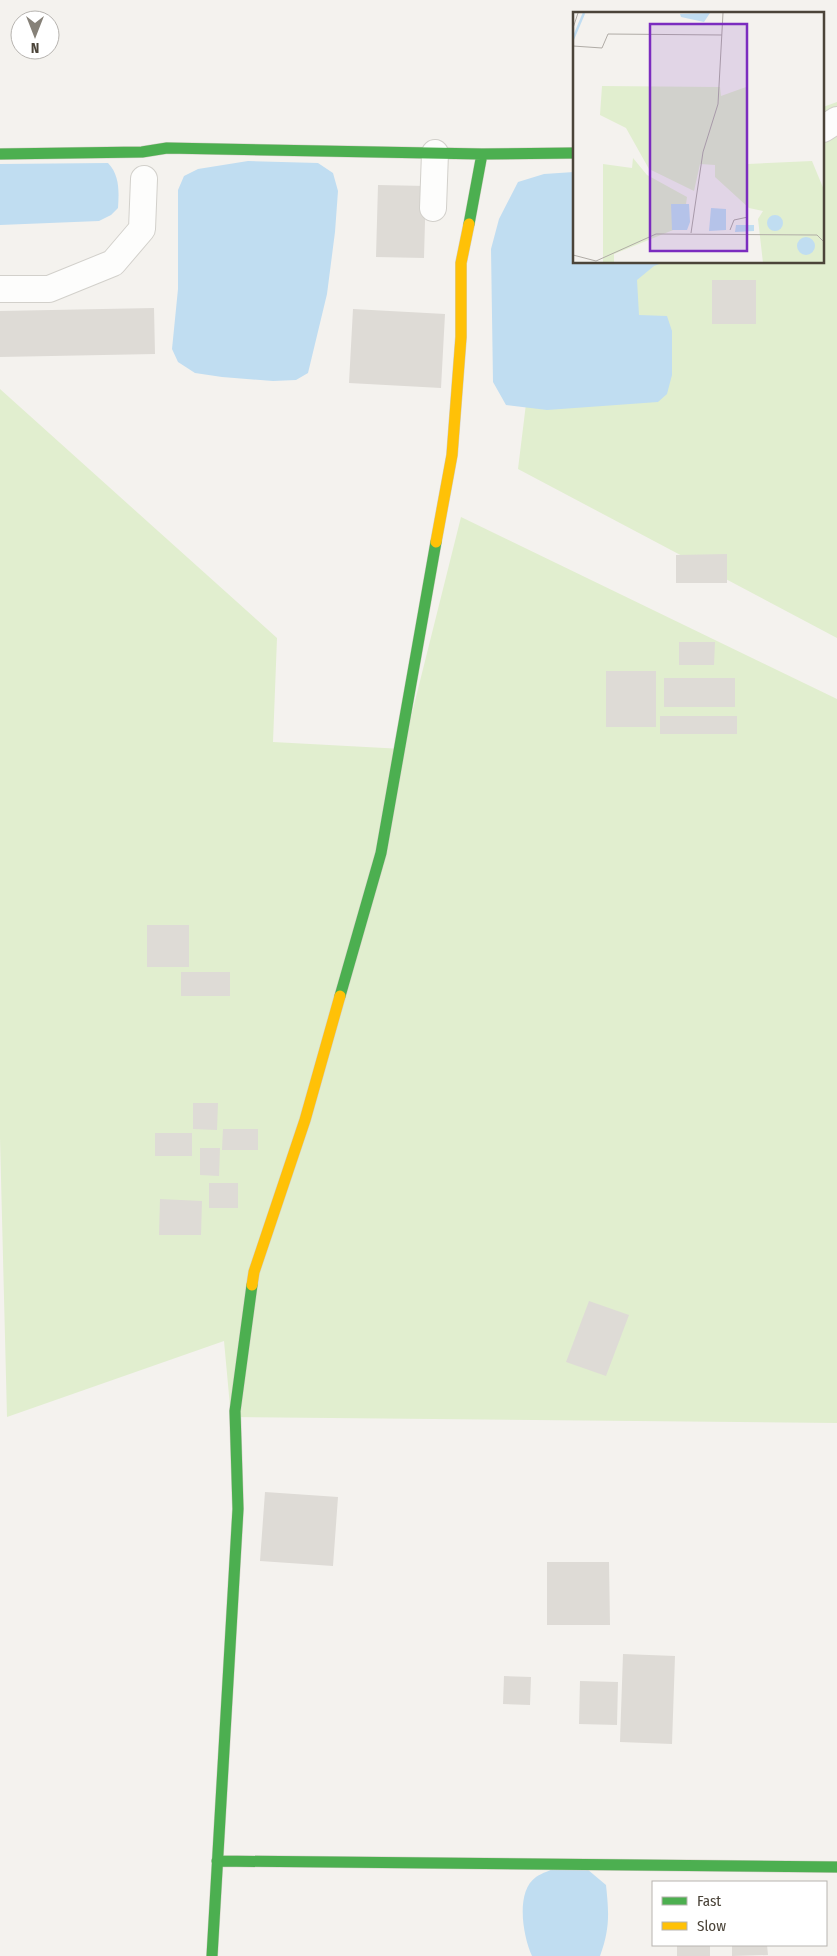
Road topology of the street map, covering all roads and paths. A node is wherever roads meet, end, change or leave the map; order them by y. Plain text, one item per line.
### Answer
1 (837, 120) edge
2 (824, 128) edge
3 (573, 152) edge
4 (435, 153) junction
5 (0, 154) edge
6 (482, 154) junction
7 (144, 179) dead end
8 (433, 208) dead end
9 (0, 289) edge
10 (218, 1861) junction
11 (837, 1867) edge
12 (212, 1956) edge

1 - 2 street
3 - 6 street
4 - 5 street
4 - 6 street
4 - 8 street
6 - 10 street
7 - 9 street
10 - 11 street
10 - 12 street

